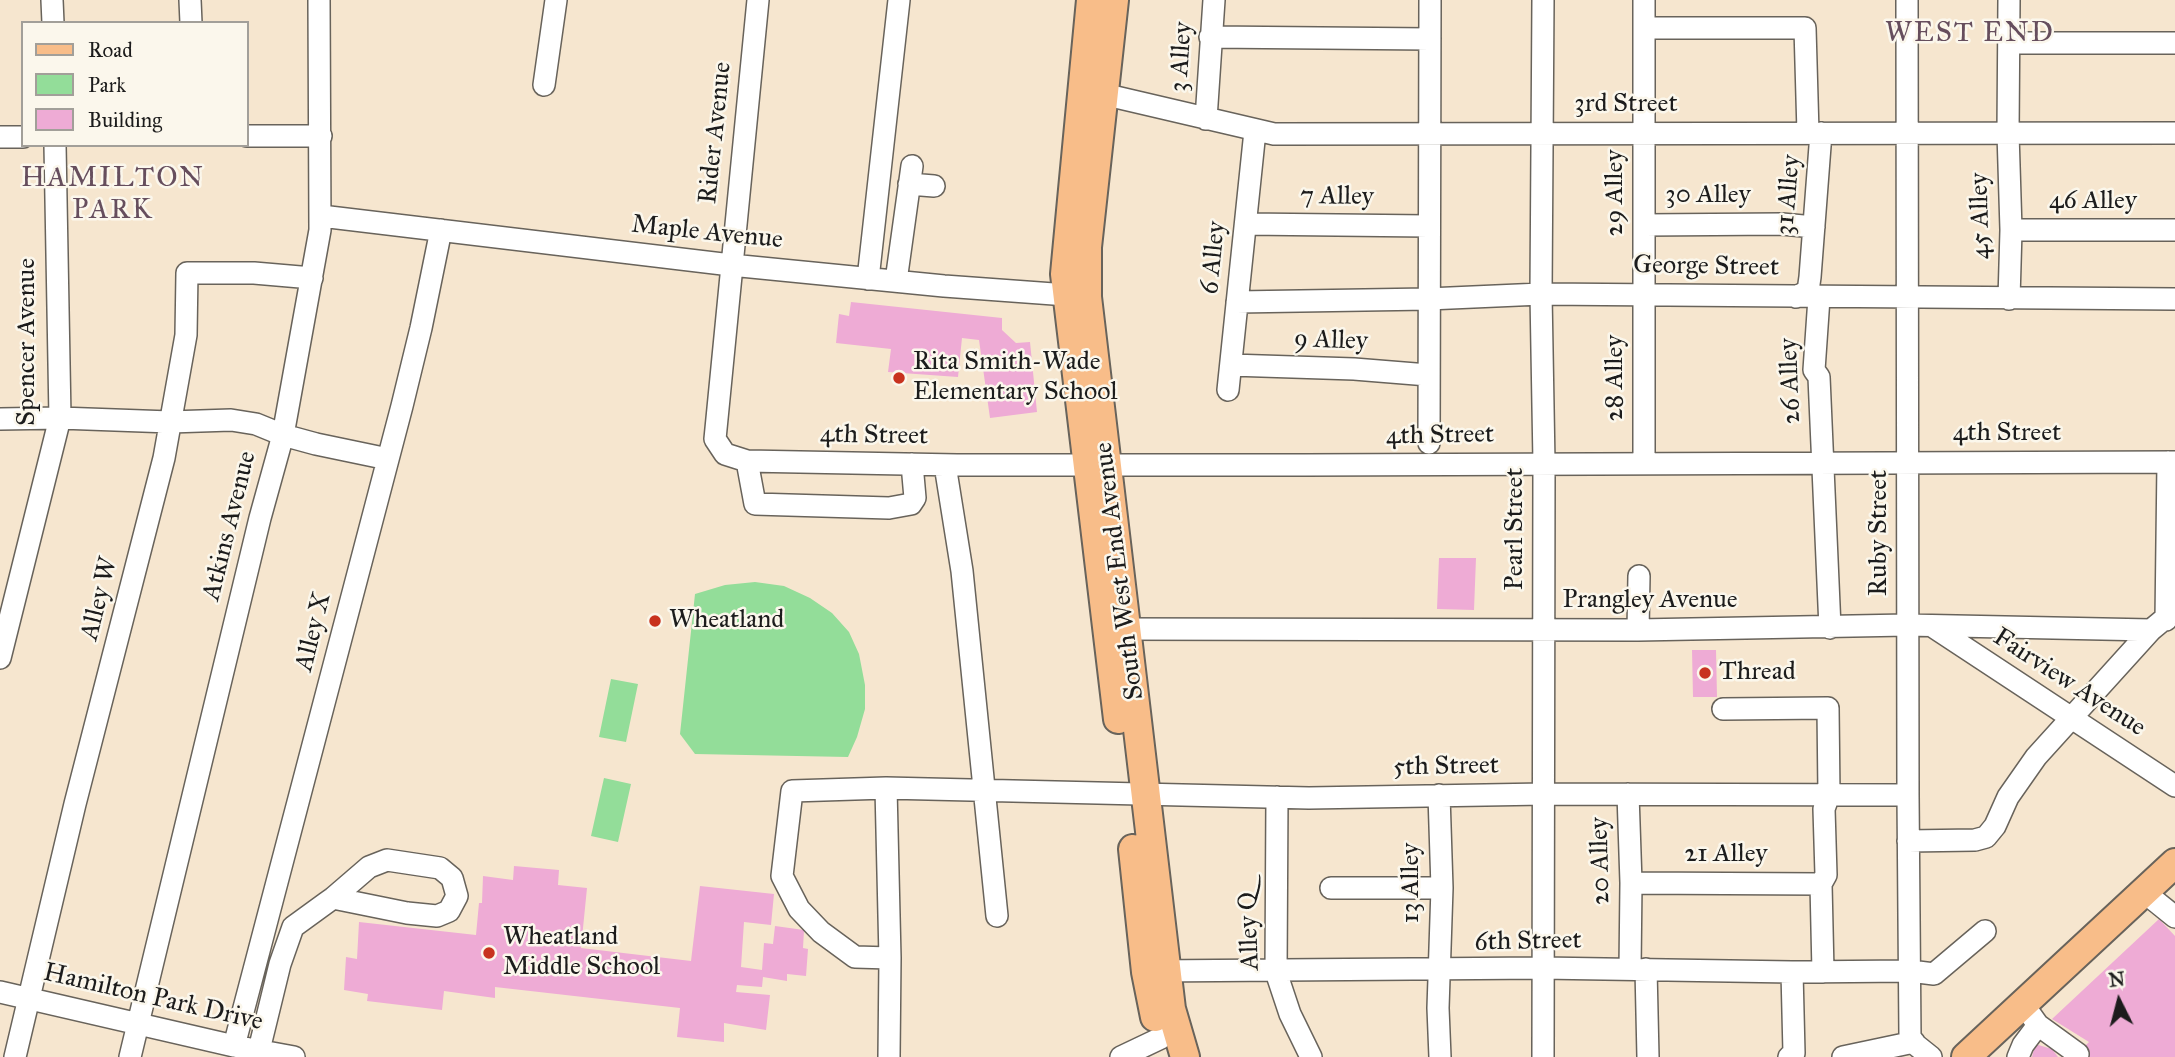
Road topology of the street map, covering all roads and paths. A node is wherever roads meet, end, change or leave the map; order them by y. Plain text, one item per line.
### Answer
1 (52, 0) edge
2 (190, 0) edge
3 (319, 0) edge
4 (556, 0) edge
5 (758, 0) edge
6 (899, 0) edge
7 (1091, 0) edge
8 (1114, 0) edge
9 (1214, 0) edge
10 (1430, 0) edge
11 (1543, 0) edge
12 (1643, 0) edge
13 (1907, 0) edge
14 (2008, 0) edge
15 (52, 21) edge
16 (191, 21) edge
17 (1644, 28) junction
18 (1210, 37) junction
19 (1430, 39) junction
20 (2009, 43) junction
21 (2175, 43) edge
22 (544, 85) dead end
23 (1093, 92) junction
24 (1206, 119) junction
25 (1255, 131) junction
26 (1429, 133) junction
27 (1543, 133) junction
28 (1814, 133) junction
29 (1909, 133) junction
30 (2008, 133) junction
31 (2175, 133) edge
32 (1643, 134) junction
33 (248, 136) edge
34 (321, 136) junction
35 (0, 137) edge
36 (21, 137) edge
37 (55, 147) edge
38 (934, 186) dead end
39 (321, 216) junction
40 (1246, 224) junction
41 (1644, 225) junction
42 (1428, 226) junction
43 (1814, 227) junction
44 (441, 230) junction
45 (2011, 230) junction
46 (2175, 230) edge
47 (731, 265) junction
48 (312, 278) junction
49 (868, 279) junction
50 (897, 282) junction
51 (1644, 294) junction
52 (1541, 295) junction
53 (1077, 296) junction
54 (1796, 297) junction
55 (1819, 298) junction
56 (1908, 298) junction
57 (1428, 299) junction
58 (2009, 299) junction
59 (2175, 299) edge
60 (1237, 302) junction
61 (1231, 365) junction
62 (1428, 375) junction
63 (1228, 390) dead end
64 (61, 418) junction
65 (0, 419) edge
66 (170, 422) junction
67 (283, 435) junction
68 (715, 439) joint
69 (1429, 443) dead end
70 (388, 459) junction
71 (747, 461) junction
72 (1644, 462) junction
73 (2172, 462) edge
74 (1544, 463) junction
75 (1821, 463) junction
76 (1909, 463) junction
77 (912, 464) junction
78 (1097, 464) junction
79 (945, 465) junction
80 (1639, 576) dead end
81 (2164, 620) edge
82 (1907, 625) junction
83 (1932, 626) junction
84 (1830, 628) junction
85 (1117, 629) junction
86 (1544, 630) junction
87 (1638, 630) junction
88 (0, 659) edge
89 (1723, 709) dead end
90 (2072, 718) junction
91 (2173, 780) edge
92 (886, 788) junction
93 (985, 790) junction
94 (1544, 794) junction
95 (1628, 794) junction
96 (1908, 794) junction
97 (1136, 795) junction
98 (1439, 795) junction
99 (1829, 795) junction
100 (1277, 797) junction
101 (1908, 841) junction
102 (2175, 863) edge
103 (1631, 883) junction
104 (1821, 884) junction
105 (1331, 888) dead end
106 (1442, 888) junction
107 (2144, 892) junction
108 (333, 898) junction
109 (997, 916) dead end
110 (2175, 917) edge
111 (1986, 931) dead end
112 (890, 958) junction
113 (1542, 968) junction
114 (1638, 969) junction
115 (1156, 971) junction
116 (1439, 971) junction
117 (1910, 971) junction
118 (1276, 972) junction
119 (1792, 972) junction
120 (1823, 972) junction
121 (0, 992) edge
122 (30, 999) junction
123 (2030, 1015) junction
124 (139, 1023) junction
125 (1914, 1042) junction
126 (234, 1046) junction
127 (1163, 1048) edge
128 (259, 1051) junction
129 (2078, 1054) dead end
130 (15, 1057) edge
131 (130, 1057) edge
132 (294, 1057) edge
133 (889, 1057) edge
134 (1121, 1057) edge
135 (1185, 1057) edge
136 (1311, 1057) edge
137 (1440, 1057) edge
138 (1543, 1057) edge
139 (1648, 1057) edge
140 (1791, 1057) edge
141 (1843, 1057) edge
142 (1931, 1057) edge
143 (1966, 1057) edge
144 (2018, 1057) edge

1 - 15 street
2 - 16 street
3 - 34 street, Atkins Avenue
4 - 22 street
5 - 47 street, Rider Avenue
6 - 49 street
7 - 23 main road, South West End Avenue
8 - 23 main road, South West End Avenue
9 - 18 street, 3 Alley
10 - 19 street
11 - 27 street, Pearl Street
12 - 17 street, 29 Alley
13 - 29 street, Ruby Street
14 - 20 street, 45 Alley
17 - 28 street, 31 Alley
17 - 32 street, 29 Alley
18 - 19 street
18 - 24 street, 3 Alley
19 - 26 street
20 - 21 street
20 - 30 street, 45 Alley
23 - 24 street, 3rd Street
23 - 53 main road, South West End Avenue
24 - 25 street, 3rd Street
25 - 26 street, 3rd Street
25 - 40 street, 6 Alley
26 - 27 street, 3rd Street
26 - 42 street
27 - 32 street, 3rd Street
27 - 52 street, Pearl Street
28 - 29 street, 3rd Street
28 - 32 street, 3rd Street
28 - 43 street, 31 Alley
29 - 30 street, 3rd Street
29 - 56 street, Ruby Street
30 - 31 street, 3rd Street
30 - 45 street, 45 Alley
32 - 41 street, 29 Alley
33 - 34 street
34 - 39 street, Atkins Avenue
35 - 36 street
37 - 64 street, Spencer Avenue
38 - 50 street
39 - 44 street, Maple Avenue
39 - 48 street, Atkins Avenue
40 - 42 street, 7 Alley
40 - 60 street, 6 Alley
41 - 43 street, 30 Alley
41 - 51 street, 29 Alley
42 - 57 street
43 - 54 street, 31 Alley
44 - 47 street, Maple Avenue
44 - 70 street, Alley X
45 - 46 street, 46 Alley
45 - 58 street, 45 Alley
47 - 49 street, Maple Avenue
47 - 68 street, Rider Avenue
48 - 66 street, Alley W
48 - 67 street, Atkins Avenue
49 - 50 street, Maple Avenue
50 - 53 street, Maple Avenue
51 - 52 street, George Street
51 - 54 street, George Street
51 - 72 street, 28 Alley
52 - 57 street, George Street
52 - 74 street, Pearl Street
53 - 78 main road, South West End Avenue
54 - 55 street, George Street
55 - 56 street, George Street
55 - 75 street, 26 Alley
56 - 58 street, George Street
56 - 76 street, Ruby Street
57 - 60 street, George Street
57 - 62 street
58 - 59 street, George Street
60 - 61 street, 6 Alley
61 - 62 street, 9 Alley
61 - 63 street, 6 Alley
62 - 69 street
64 - 65 street
64 - 66 street
64 - 88 street, Spencer Avenue
66 - 67 street
66 - 122 street, Alley W
67 - 70 street
67 - 124 street, Atkins Avenue
68 - 71 street, 4th Street
70 - 126 street, Alley X
71 - 77 street, 4th Street
71 - 77 street
72 - 74 street, 4th Street
72 - 75 street, 4th Street
73 - 76 street, 4th Street
73 - 81 street
74 - 78 street, 4th Street
74 - 86 street, Pearl Street
75 - 76 street, 4th Street
75 - 84 street, 26 Alley
76 - 82 street, Ruby Street
77 - 79 street, 4th Street
78 - 79 street, 4th Street
78 - 85 main road, South West End Avenue
79 - 93 street
80 - 87 street
81 - 83 street, Prangley Avenue
81 - 90 street
82 - 83 street, Prangley Avenue
82 - 84 street, Prangley Avenue
82 - 96 street, Ruby Street
83 - 90 street, Fairview Avenue
84 - 87 street, Prangley Avenue
85 - 86 street, Prangley Avenue
85 - 97 main road, South West End Avenue
86 - 87 street, Prangley Avenue
86 - 94 street, Pearl Street
89 - 99 street
90 - 91 street, Fairview Avenue
90 - 101 street
92 - 93 street, 5th Street
92 - 112 street
92 - 112 street, 5th Street
93 - 97 street, 5th Street
93 - 109 street
94 - 95 street, 5th Street
94 - 98 street, 5th Street
94 - 113 street, Pearl Street
95 - 99 street, 5th Street
95 - 103 street, 20 Alley
96 - 99 street, 5th Street
96 - 101 street, Ruby Street
97 - 100 street, 5th Street
97 - 115 main road, South West End Avenue
98 - 100 street, 5th Street
98 - 106 street, 13 Alley
99 - 104 street
100 - 118 street, Alley Q
101 - 117 street, Ruby Street
102 - 107 main road
103 - 104 street, 21 Alley
103 - 114 street, 20 Alley
104 - 120 street
105 - 106 street
106 - 116 street, 13 Alley
107 - 110 street
107 - 123 main road
108 - 108 street
108 - 128 street
111 - 117 street, 6th Street
112 - 133 street
113 - 114 street, 6th Street
113 - 116 street, 6th Street
113 - 138 street, Pearl Street
114 - 119 street, 6th Street
114 - 139 street, 20 Alley
115 - 118 street, 6th Street
115 - 127 main road, South West End Avenue
115 - 135 main road, South West End Avenue
116 - 118 street, 6th Street
116 - 137 street, 13 Alley
117 - 120 street, 6th Street
117 - 125 street, Ruby Street
118 - 136 street, Alley Q
119 - 120 street, 6th Street
119 - 140 street
121 - 122 street, Hamilton Park Drive
122 - 124 street, Hamilton Park Drive
122 - 130 street, Alley W
123 - 129 street
123 - 143 main road
123 - 144 street
124 - 126 street, Hamilton Park Drive
124 - 131 street, Atkins Avenue
125 - 141 street
125 - 142 street
126 - 128 street, Hamilton Park Drive
127 - 134 street
128 - 132 street, Hamilton Park Drive

